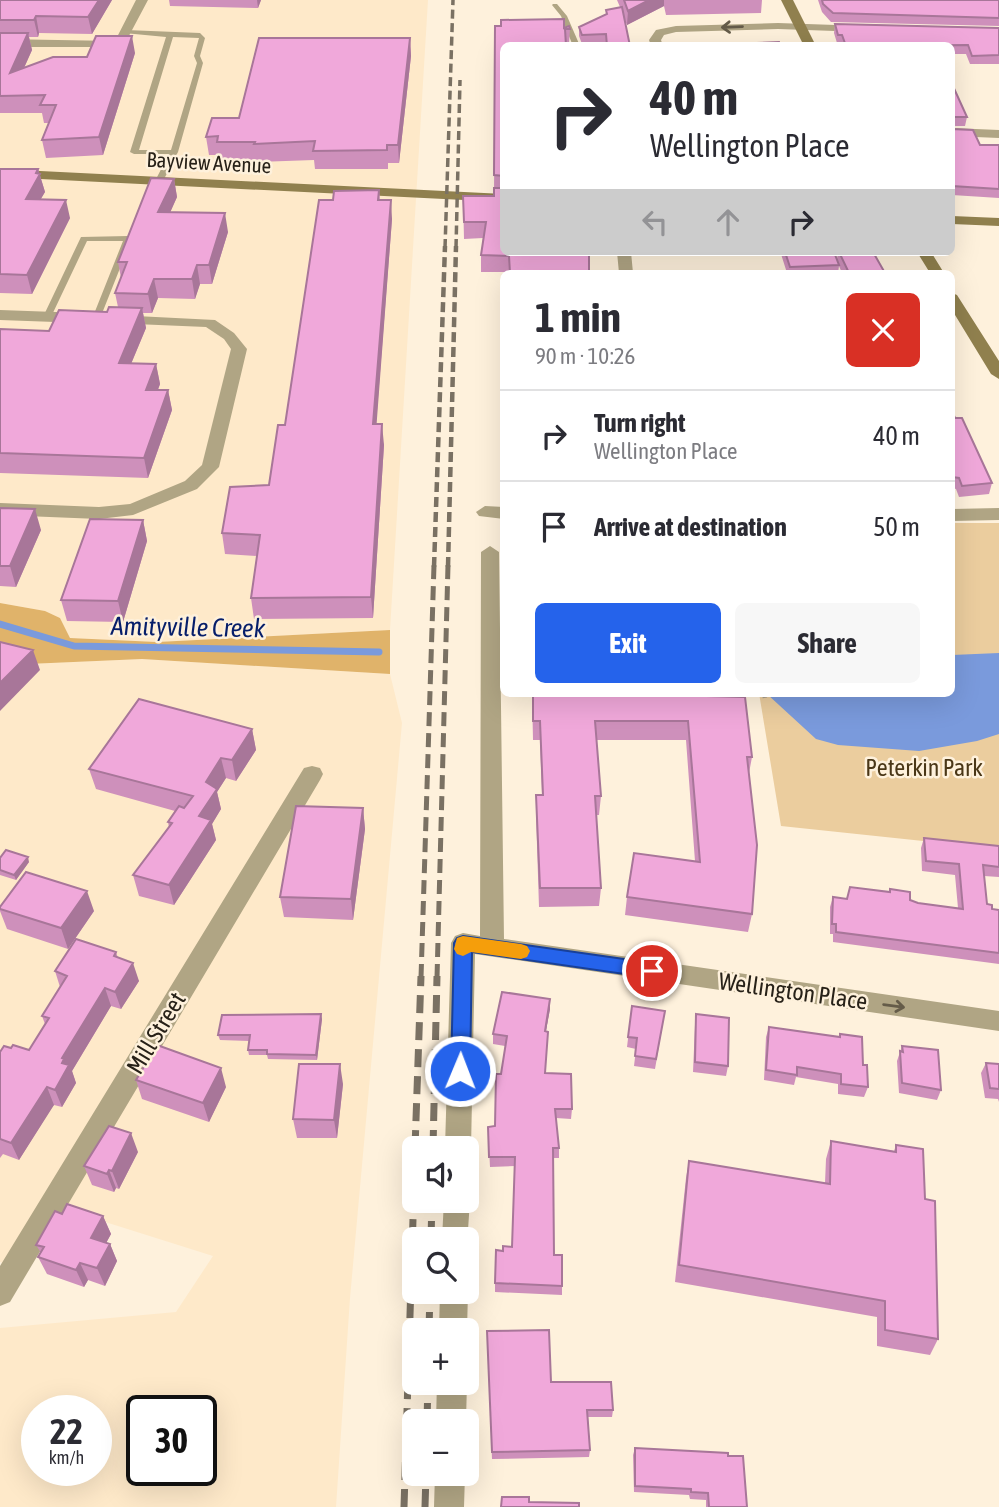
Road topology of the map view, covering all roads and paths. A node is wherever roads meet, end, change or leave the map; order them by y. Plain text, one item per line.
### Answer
1 (142, 0) edge
2 (787, 0) edge
3 (555, 5) dead end
4 (800, 27) junction
5 (879, 29) edge
6 (126, 32) junction
7 (170, 35) junction
8 (575, 42) edge
9 (656, 42) edge
10 (808, 42) edge
11 (0, 43) edge
12 (955, 132) edge
13 (999, 134) edge
14 (174, 152) junction
15 (0, 173) edge
16 (159, 181) junction
17 (500, 198) edge
18 (955, 220) edge
19 (999, 222) edge
20 (955, 303) edge
21 (0, 315) edge
22 (47, 317) junction
23 (96, 319) junction
24 (999, 373) edge
25 (0, 509) edge
26 (485, 512) dead end
27 (500, 513) edge
28 (955, 514) edge
29 (999, 514) edge
30 (490, 552) dead end
31 (497, 674) edge
32 (312, 774) dead end
33 (492, 947) junction
34 (999, 1021) edge
35 (458, 1136) edge
36 (0, 1293) edge
37 (450, 1486) edge
38 (449, 1507) edge

1 - 6 street
2 - 4 main road
3 - 8 lane
4 - 5 street
4 -> 9 street
4 - 10 main road
6 - 7 lane
6 - 11 street
7 - 14 lane
7 - 14 lane
12 - 13 street
14 - 16 lane
15 - 16 main road, Bayview Avenue
16 - 17 main road, Bayview Avenue
18 - 19 main road
20 - 24 main road
21 - 22 street
22 - 23 street
22 - 23 lane
23 - 25 street
26 - 27 street
28 - 29 street
30 - 31 street
31 - 33 street
32 - 36 street, Mill Street
33 -> 34 street, Wellington Place
33 - 35 street, Wellington Place
37 - 38 street

